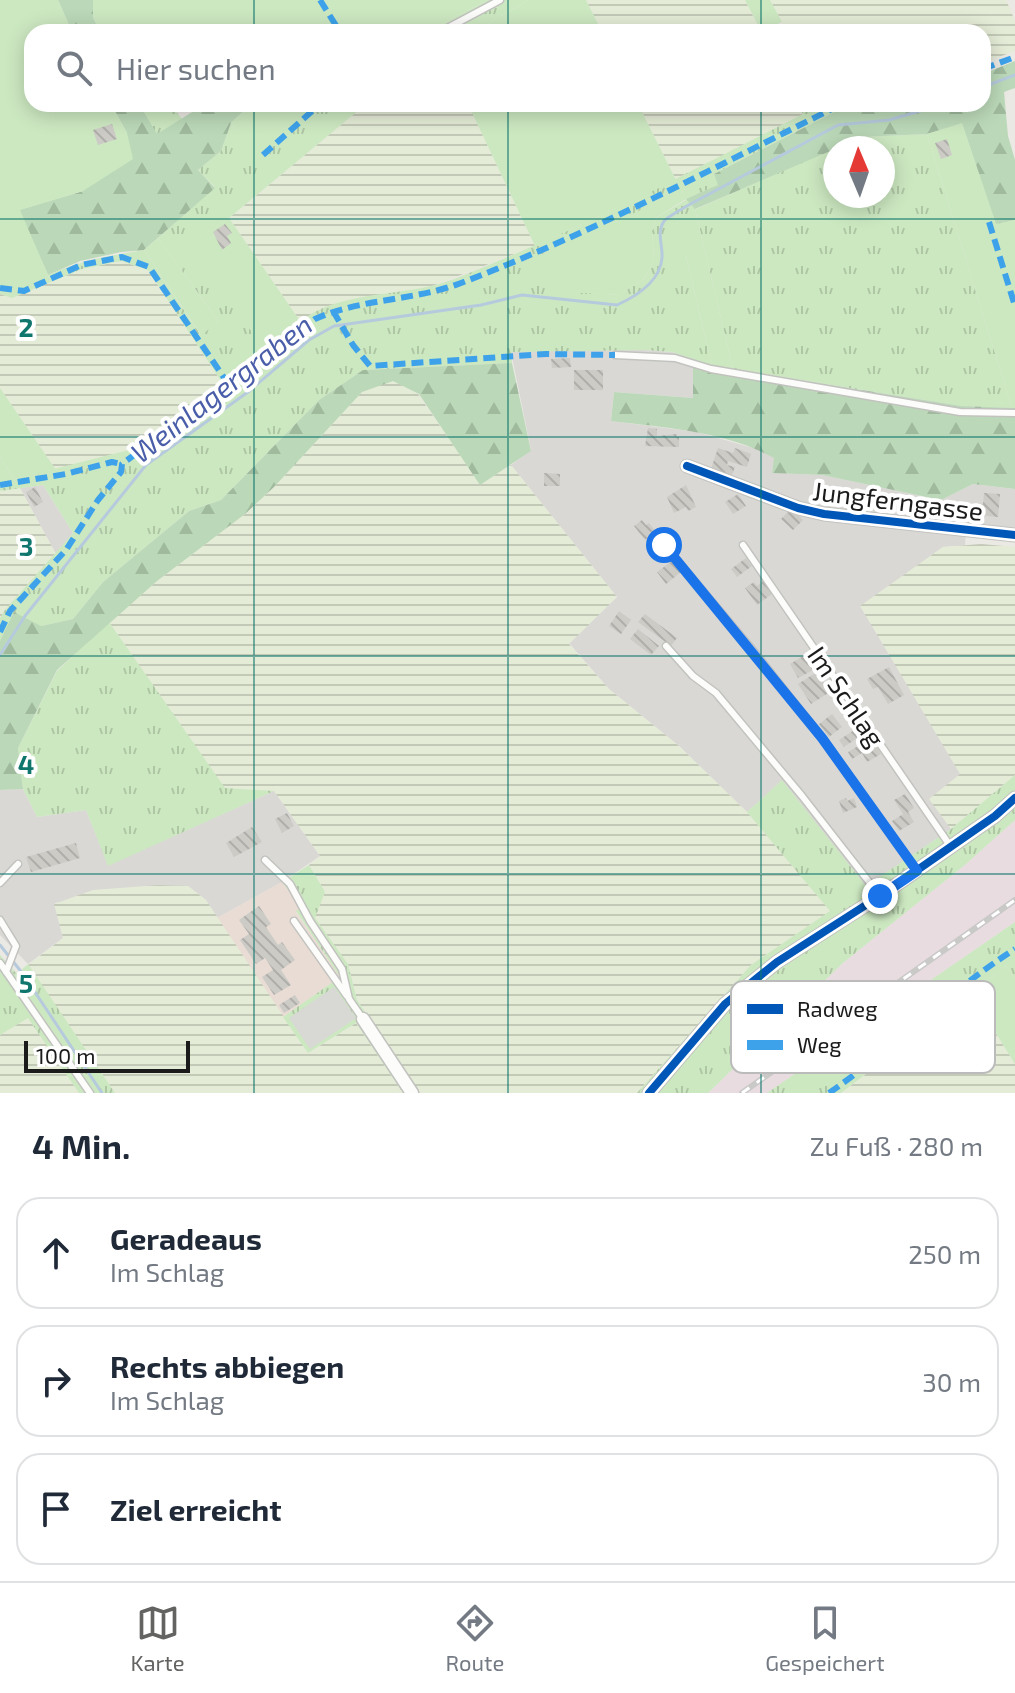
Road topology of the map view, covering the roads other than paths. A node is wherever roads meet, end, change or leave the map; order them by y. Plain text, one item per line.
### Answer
1 (500, 0) edge
2 (455, 24) edge
3 (615, 355) dead end
4 (1015, 413) edge
5 (687, 466) dead end
6 (1015, 535) edge
7 (664, 545) dead end
8 (743, 545) dead end
9 (666, 646) dead end
10 (1015, 798) edge
11 (951, 847) junction
12 (265, 860) dead end
13 (18, 864) dead end
14 (917, 871) junction
15 (0, 883) edge
16 (880, 896) junction
17 (0, 920) edge
18 (294, 921) dead end
19 (0, 963) edge
20 (6, 972) junction
21 (753, 981) edge
22 (349, 999) junction
23 (731, 999) edge
24 (363, 1019) joint
25 (90, 1093) edge
26 (412, 1093) edge
27 (649, 1093) edge

1 - 2 lane
3 - 4 lane
5 - 6 street, Jungferngasse
7 - 14 lane, Im Schlag
8 - 11 lane, Im Schlag
9 - 16 lane
10 - 11 street
11 - 14 street
12 - 22 lane
13 - 15 lane
14 - 16 street
16 - 21 street
17 - 20 lane
18 - 22 lane
19 - 20 lane
20 - 25 lane
22 - 24 lane
23 - 27 street
24 - 26 street

